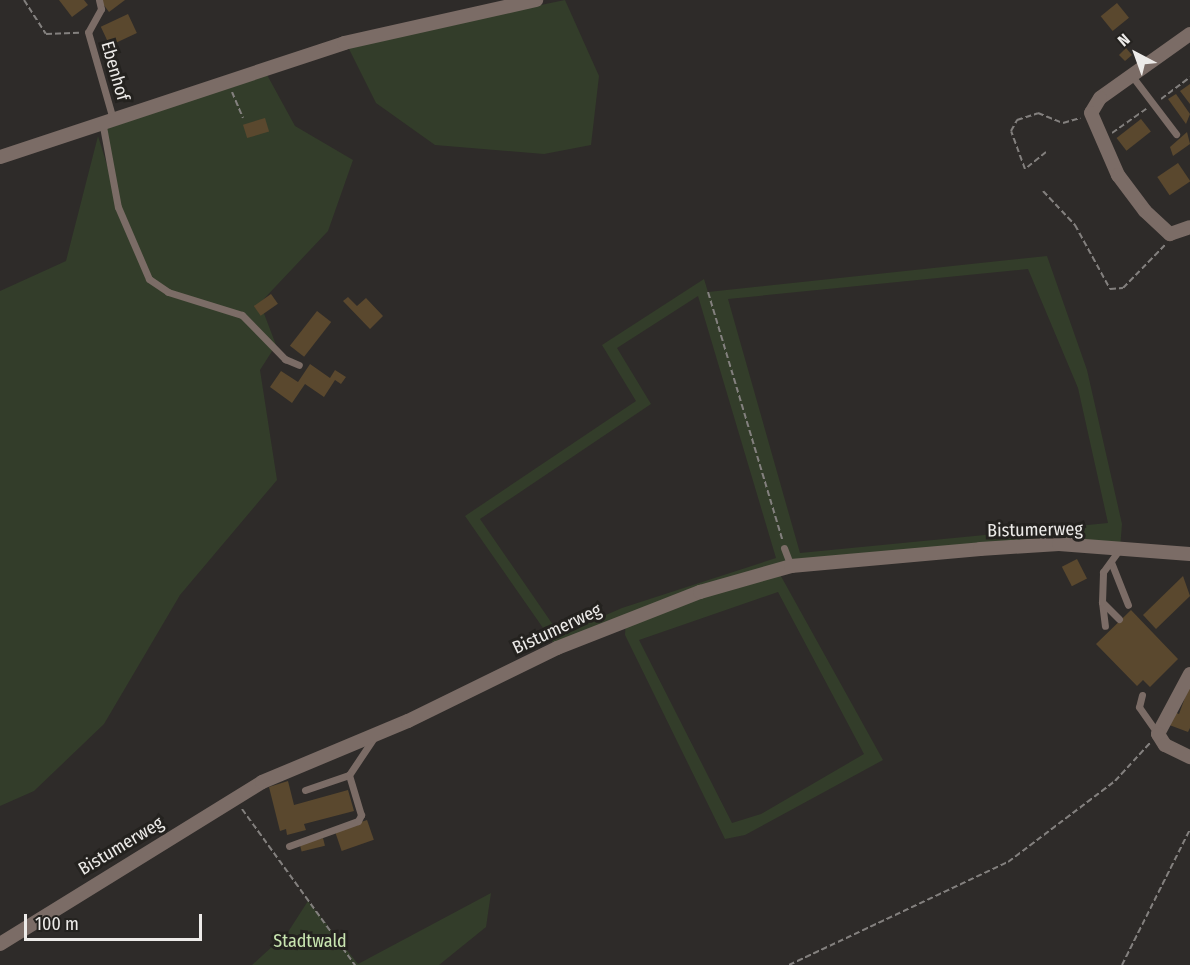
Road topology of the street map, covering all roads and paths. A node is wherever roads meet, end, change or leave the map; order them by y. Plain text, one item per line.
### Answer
1 (24, 0) edge
2 (99, 0) edge
3 (536, 0) edge
4 (88, 32) junction
5 (1190, 34) edge
6 (1132, 76) junction
7 (228, 84) junction
8 (1090, 113) junction
9 (243, 118) dead end
10 (107, 120) junction
11 (1176, 134) dead end
12 (1046, 152) dead end
13 (0, 157) edge
14 (1043, 191) dead end
15 (1190, 227) edge
16 (1170, 234) junction
17 (708, 292) dead end
18 (299, 365) dead end
19 (784, 548) joint
20 (1120, 549) junction
21 (1190, 554) edge
22 (1111, 561) junction
23 (791, 566) junction
24 (1101, 602) junction
25 (1128, 605) dead end
26 (1119, 619) dead end
27 (1105, 626) dead end
28 (1190, 674) edge
29 (1142, 694) dead end
30 (376, 734) junction
31 (1158, 734) junction
32 (1190, 757) edge
33 (349, 775) junction
34 (305, 790) dead end
35 (235, 798) junction
36 (1190, 829) edge
37 (289, 846) dead end
38 (0, 944) edge
39 (355, 965) edge
40 (789, 965) edge
41 (1122, 965) edge

1 - 4 path
2 - 4 lane, Ebenhof
3 - 7 street
4 - 10 lane, Ebenhof
5 - 6 street
6 - 8 street
6 - 11 lane
7 - 9 path
7 - 10 street
8 - 12 path
8 - 16 street
10 - 13 street
10 - 18 lane, Ebenhof
14 - 16 path
15 - 16 street
17 - 19 path
19 - 23 lane
20 - 21 street, Bistumerweg
20 - 22 lane
20 - 23 street, Bistumerweg
22 - 24 lane
22 - 25 lane
23 - 30 street, Bistumerweg
24 - 26 lane
24 - 27 lane
28 - 31 street
29 - 31 lane
30 - 33 lane
30 - 35 street, Bistumerweg
31 - 32 street
31 - 40 path
33 - 34 lane
33 - 37 lane
35 - 38 street, Bistumerweg
35 - 39 path
36 - 41 path

